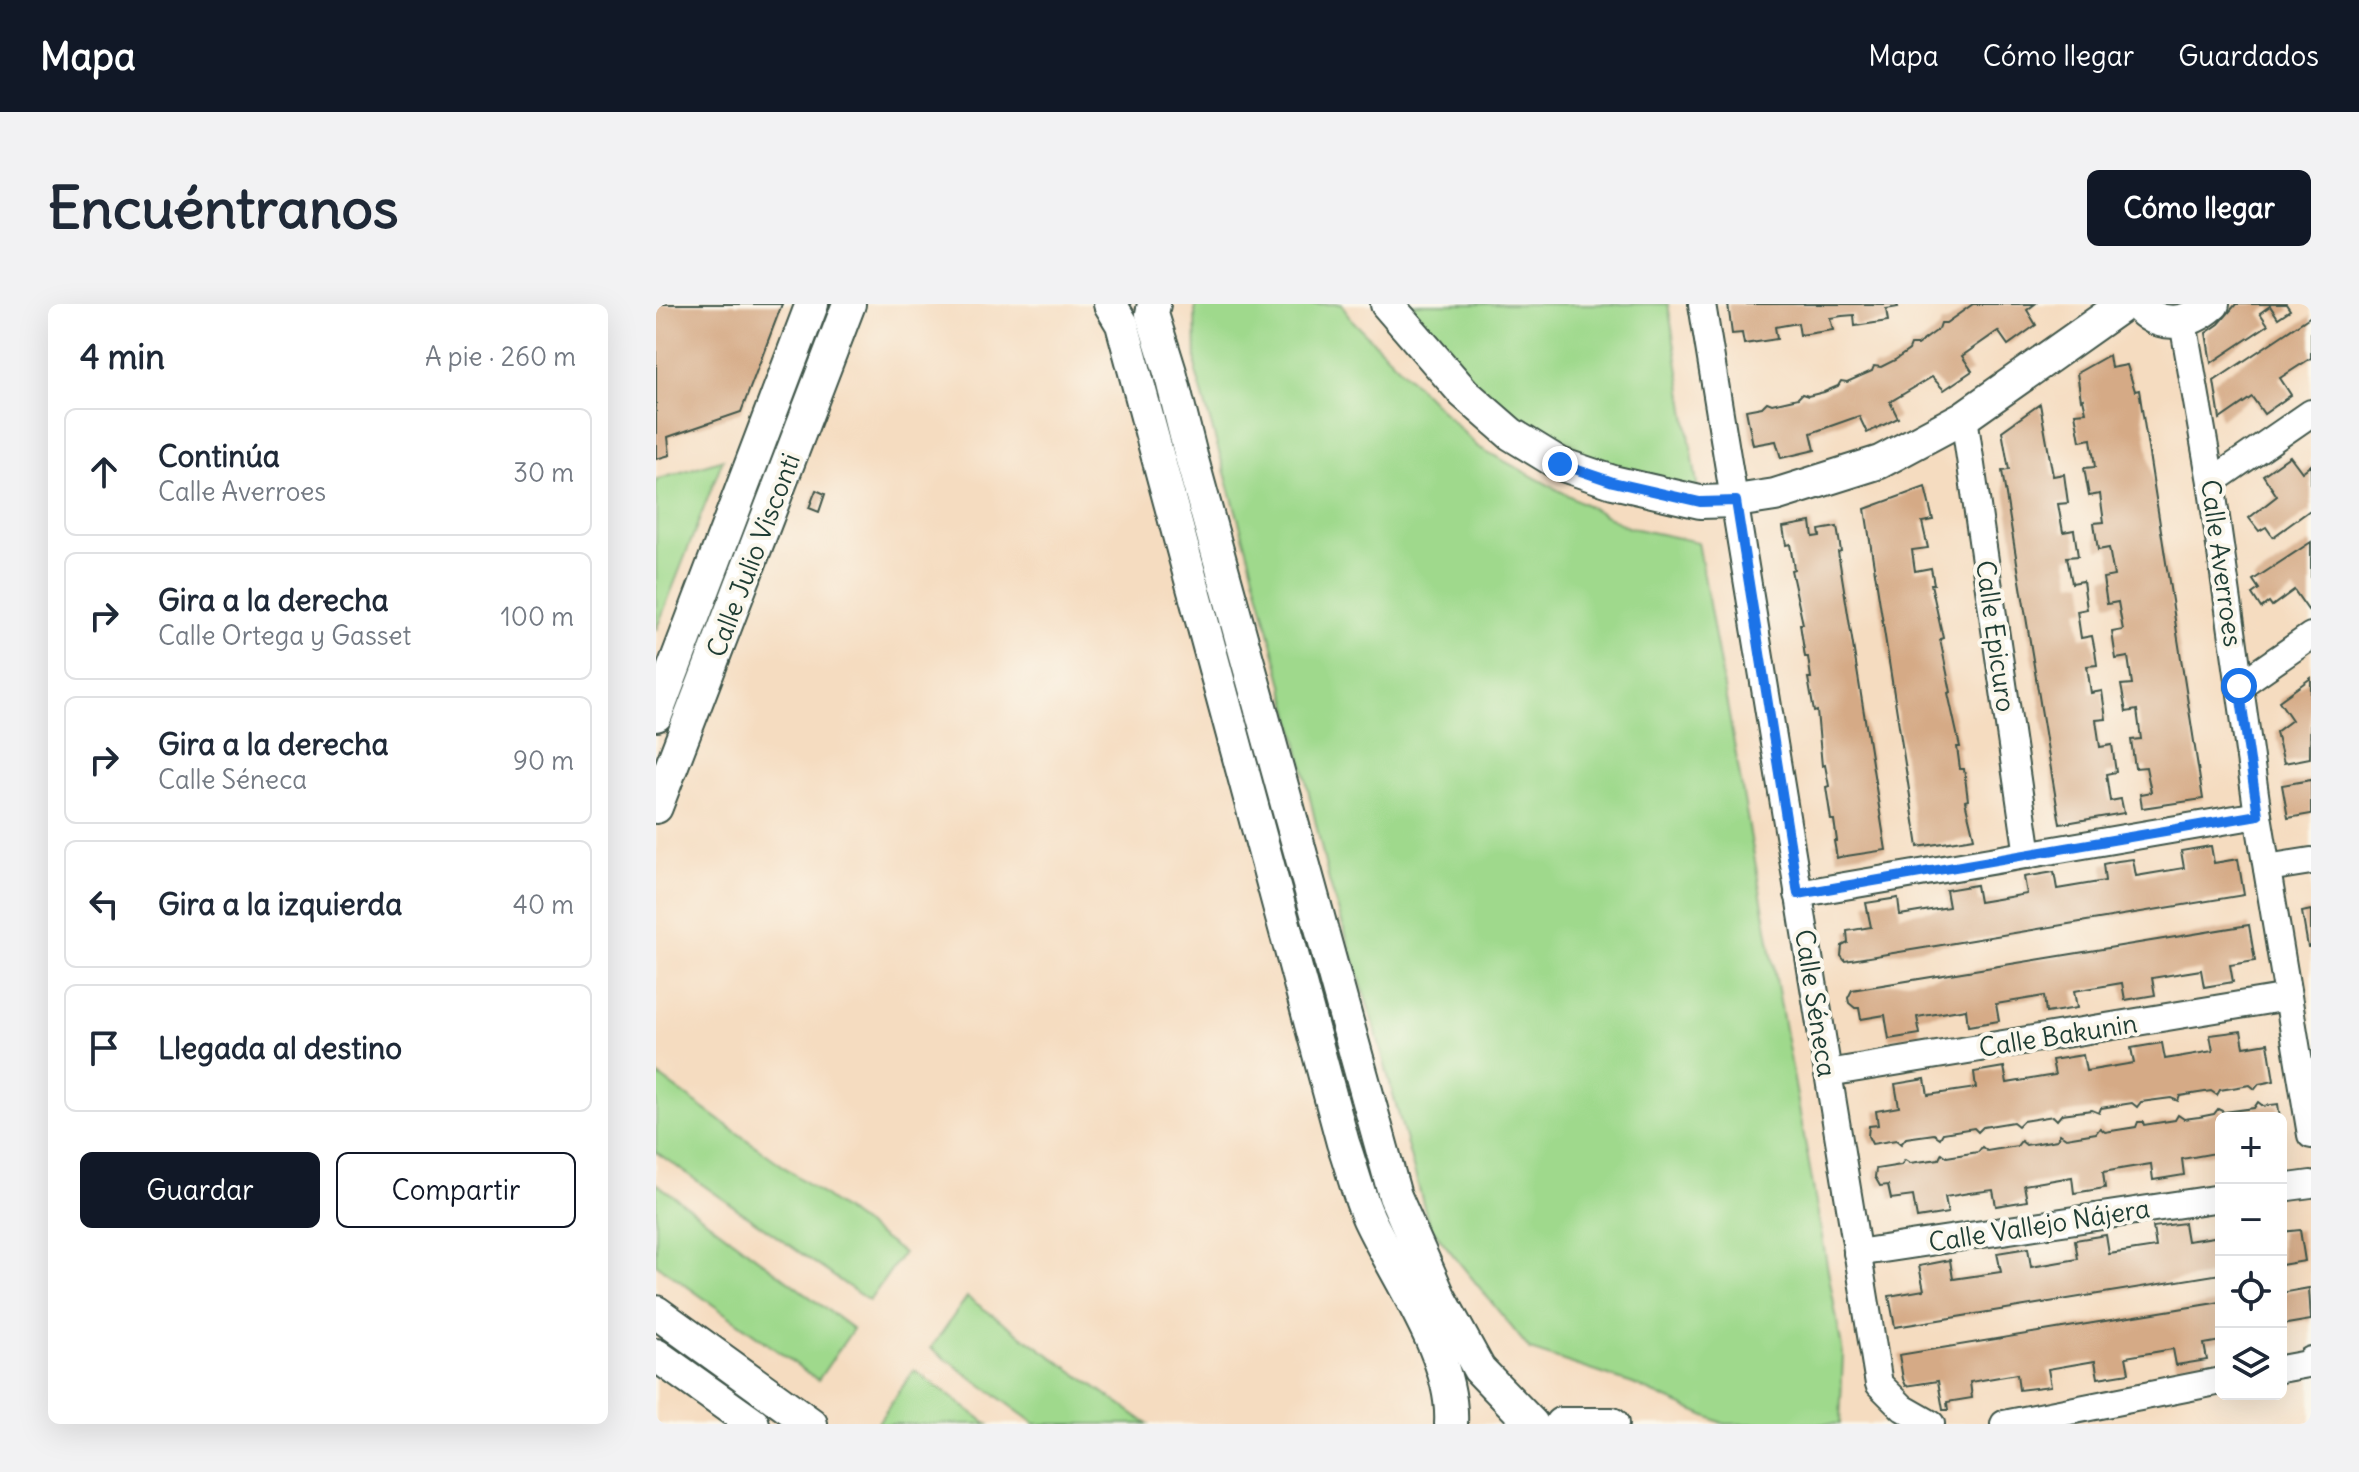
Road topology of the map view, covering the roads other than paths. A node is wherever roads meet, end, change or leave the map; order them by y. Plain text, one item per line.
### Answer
1 (812, 304) edge
2 (849, 304) edge
3 (1110, 304) edge
4 (1154, 304) edge
5 (1387, 304) edge
6 (1702, 304) edge
7 (2124, 304) edge
8 (2137, 304) edge
9 (2213, 304) edge
10 (2183, 322) junction
11 (2311, 413) edge
12 (1964, 417) junction
13 (2211, 482) junction
14 (1736, 501) junction
15 (2311, 636) edge
16 (2239, 686) junction
17 (656, 715) edge
18 (656, 807) edge
19 (2258, 815) junction
20 (2028, 855) junction
21 (2311, 861) edge
22 (2267, 868) junction
23 (1798, 894) junction
24 (2288, 997) junction
25 (1828, 1073) junction
26 (2311, 1135) edge
27 (2311, 1184) edge
28 (2287, 1187) edge
29 (2215, 1199) edge
30 (1857, 1253) junction
31 (656, 1312) edge
32 (656, 1355) edge
33 (2311, 1360) edge
34 (2287, 1368) edge
35 (2215, 1382) edge
36 (753, 1424) edge
37 (811, 1424) edge
38 (1451, 1424) edge
39 (1532, 1424) edge
40 (1561, 1424) edge
41 (1612, 1424) edge
42 (1931, 1424) edge
43 (2004, 1424) edge

1 - 17 street, Calle Julio Visconti
2 - 18 street, Calle Julio Visconti
3 - 38 street
4 - 39 street
5 - 14 street
6 - 14 street, Calle Séneca
7 - 12 street
8 - 10 street
9 - 10 street
10 - 13 street, Calle Averroes
11 - 13 street
12 - 14 street
12 - 20 street, Calle Epicuro
13 - 16 street, Calle Averroes
14 - 23 street, Calle Séneca
15 - 16 street
16 - 19 street, Calle Averroes
19 - 20 street
19 - 22 street, Calle Averroes
20 - 23 street
21 - 22 street
22 - 24 street, Calle Averroes
23 - 25 street, Calle Séneca
24 - 25 street, Calle Bakunin
24 - 26 street, Calle Averroes
25 - 30 street, Calle Séneca
27 - 28 street
29 - 30 street, Calle Vallejo Nájera
30 - 42 street, Calle Séneca
31 - 37 street
32 - 36 street
33 - 34 street
35 - 43 street
40 - 41 street

